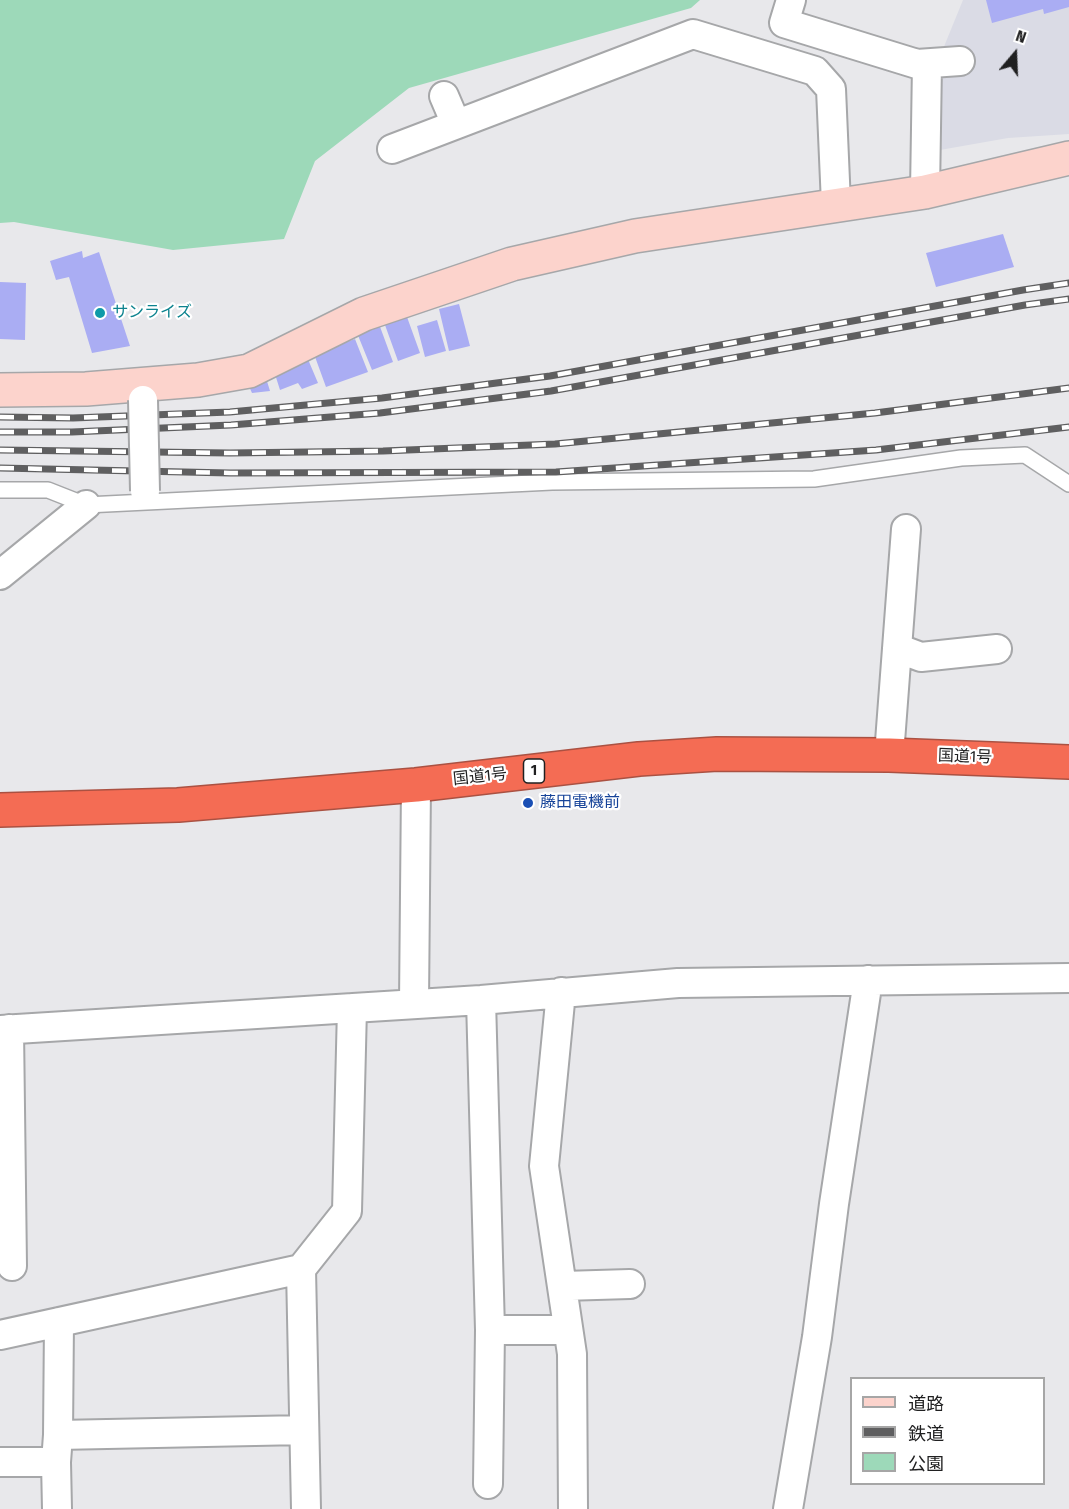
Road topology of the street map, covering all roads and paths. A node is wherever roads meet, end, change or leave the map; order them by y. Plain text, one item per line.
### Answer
1 (791, 0) edge
2 (960, 61) dead end
3 (927, 64) junction
4 (444, 96) dead end
5 (456, 124) junction
6 (392, 148) dead end
7 (1069, 158) edge
8 (925, 192) junction
9 (836, 204) junction
10 (0, 390) edge
11 (143, 400) dead end
12 (1069, 484) edge
13 (0, 490) edge
14 (145, 492) dead end
15 (86, 505) junction
16 (906, 529) dead end
17 (0, 575) edge
18 (897, 648) junction
19 (997, 649) dead end
20 (889, 754) junction
21 (1069, 762) edge
22 (416, 784) junction
23 (0, 810) edge
24 (1069, 978) edge
25 (868, 980) junction
26 (561, 992) junction
27 (481, 1000) junction
28 (414, 1003) junction
29 (352, 1008) junction
30 (4, 1029) edge
31 (12, 1266) dead end
32 (301, 1269) junction
33 (630, 1284) dead end
34 (563, 1286) junction
35 (59, 1322) junction
36 (490, 1330) junction
37 (567, 1330) junction
38 (0, 1335) edge
39 (304, 1430) junction
40 (57, 1449) junction
41 (0, 1462) edge
42 (488, 1484) dead end
43 (57, 1509) edge
44 (306, 1509) edge
45 (573, 1509) edge
46 (788, 1509) edge

1 - 3 street
2 - 3 street
3 - 8 street
4 - 5 street
5 - 6 street
5 - 9 street
7 - 8 street
8 - 9 street
9 - 10 street
11 - 14 street, bridge
12 - 15 lane
13 - 15 lane
15 - 17 street
16 - 18 street
18 - 19 street
18 - 20 street
20 - 21 highway, 国道1号 / 1
20 - 22 highway, 国道1号 / 1
22 - 23 highway, 国道1号 / 1
22 - 28 street
24 - 25 street
25 - 26 street
25 - 46 street
26 - 27 street
26 - 34 street
27 - 28 street
27 - 36 street
28 - 29 street
29 - 30 street
29 - 32 street
30 - 31 street
32 - 35 street
32 - 39 street
33 - 34 street
34 - 37 street
35 - 38 street
35 - 40 street
36 - 37 street
36 - 42 street
37 - 45 street
39 - 40 street
39 - 44 street
40 - 41 street
40 - 43 street

